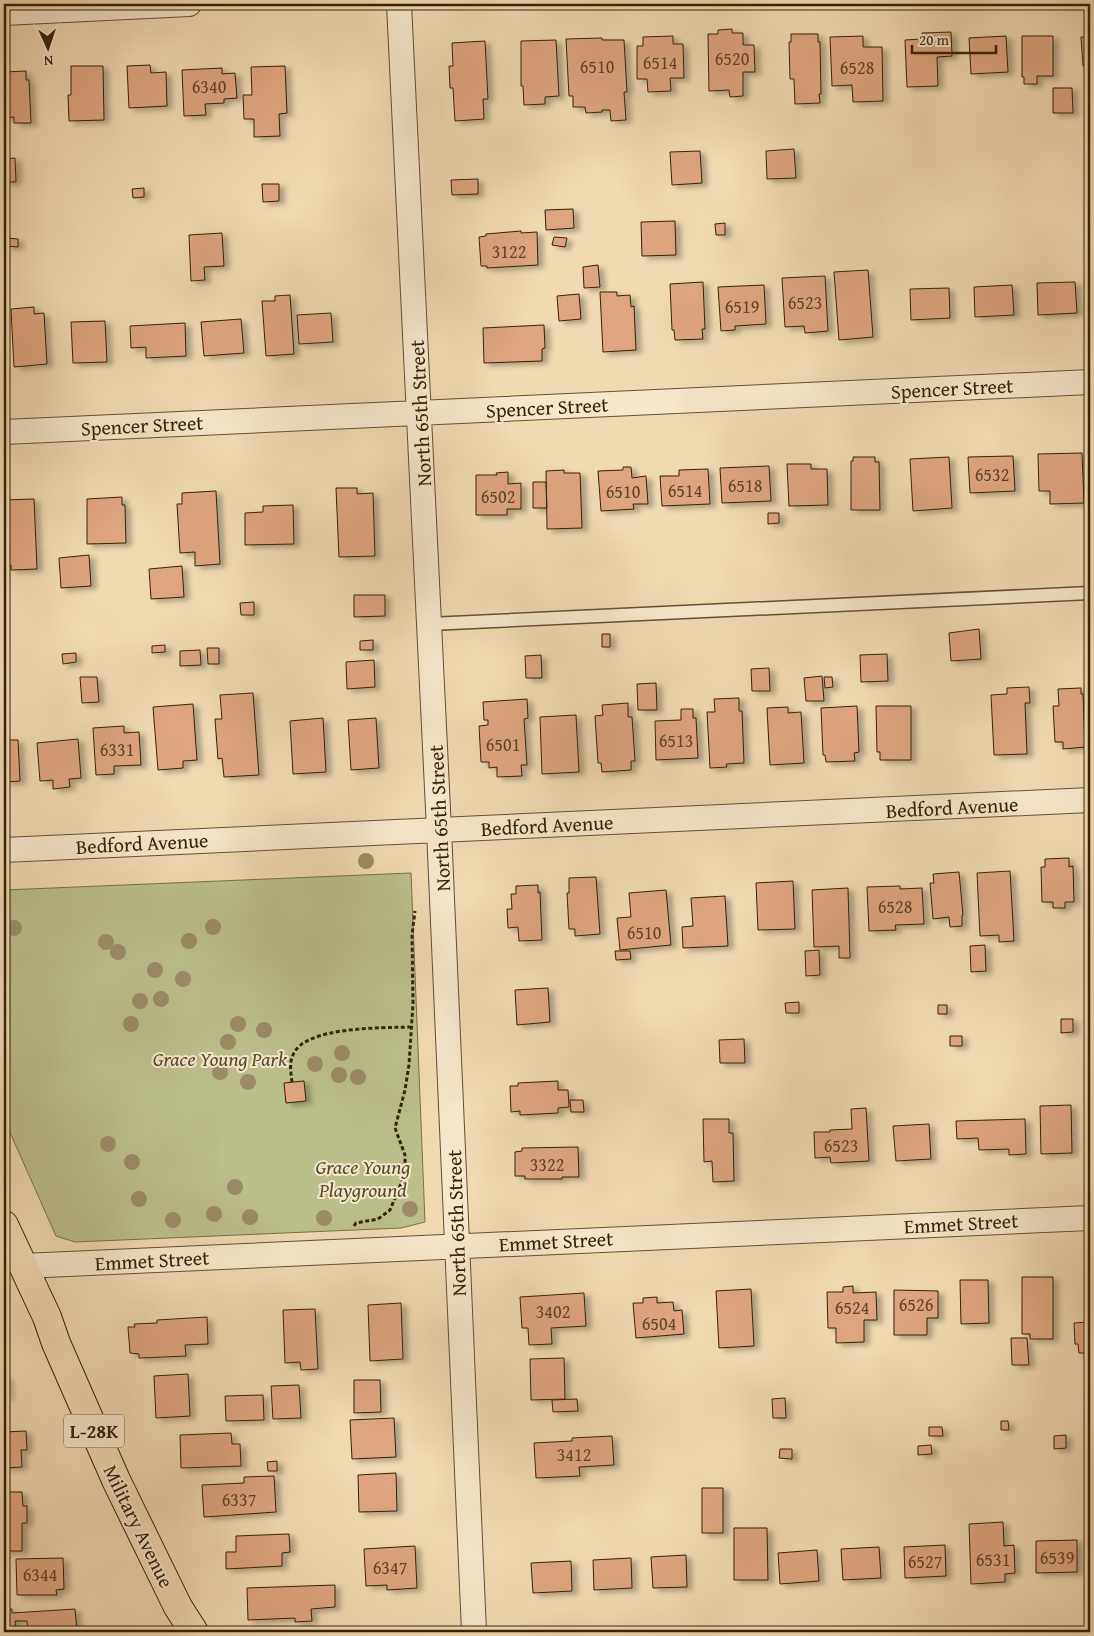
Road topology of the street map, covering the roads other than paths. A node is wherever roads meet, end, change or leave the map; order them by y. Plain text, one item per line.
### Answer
1 (189, 4) edge
2 (399, 4) edge
3 (4, 13) edge
4 (1090, 382) edge
5 (420, 412) junction
6 (4, 432) edge
7 (1090, 593) edge
8 (430, 624) junction
9 (1090, 800) edge
10 (440, 830) junction
11 (4, 850) edge
12 (1090, 1218) edge
13 (4, 1225) edge
14 (457, 1246) junction
15 (23, 1266) junction
16 (194, 1632) edge
17 (474, 1632) edge

1 - 3 street
2 - 5 street, North 65th Street
4 - 5 street, Spencer Street
5 - 6 street, Spencer Street
5 - 8 street, North 65th Street
7 - 8 lane
8 - 10 street, North 65th Street
9 - 10 street, Bedford Avenue
10 - 11 street, Bedford Avenue
10 - 14 street, North 65th Street
12 - 14 street, Emmet Street
13 - 15 main road, Military Avenue / L-28K
14 - 15 street, Emmet Street
14 - 17 street, North 65th Street
15 - 16 main road, Military Avenue / L-28K

